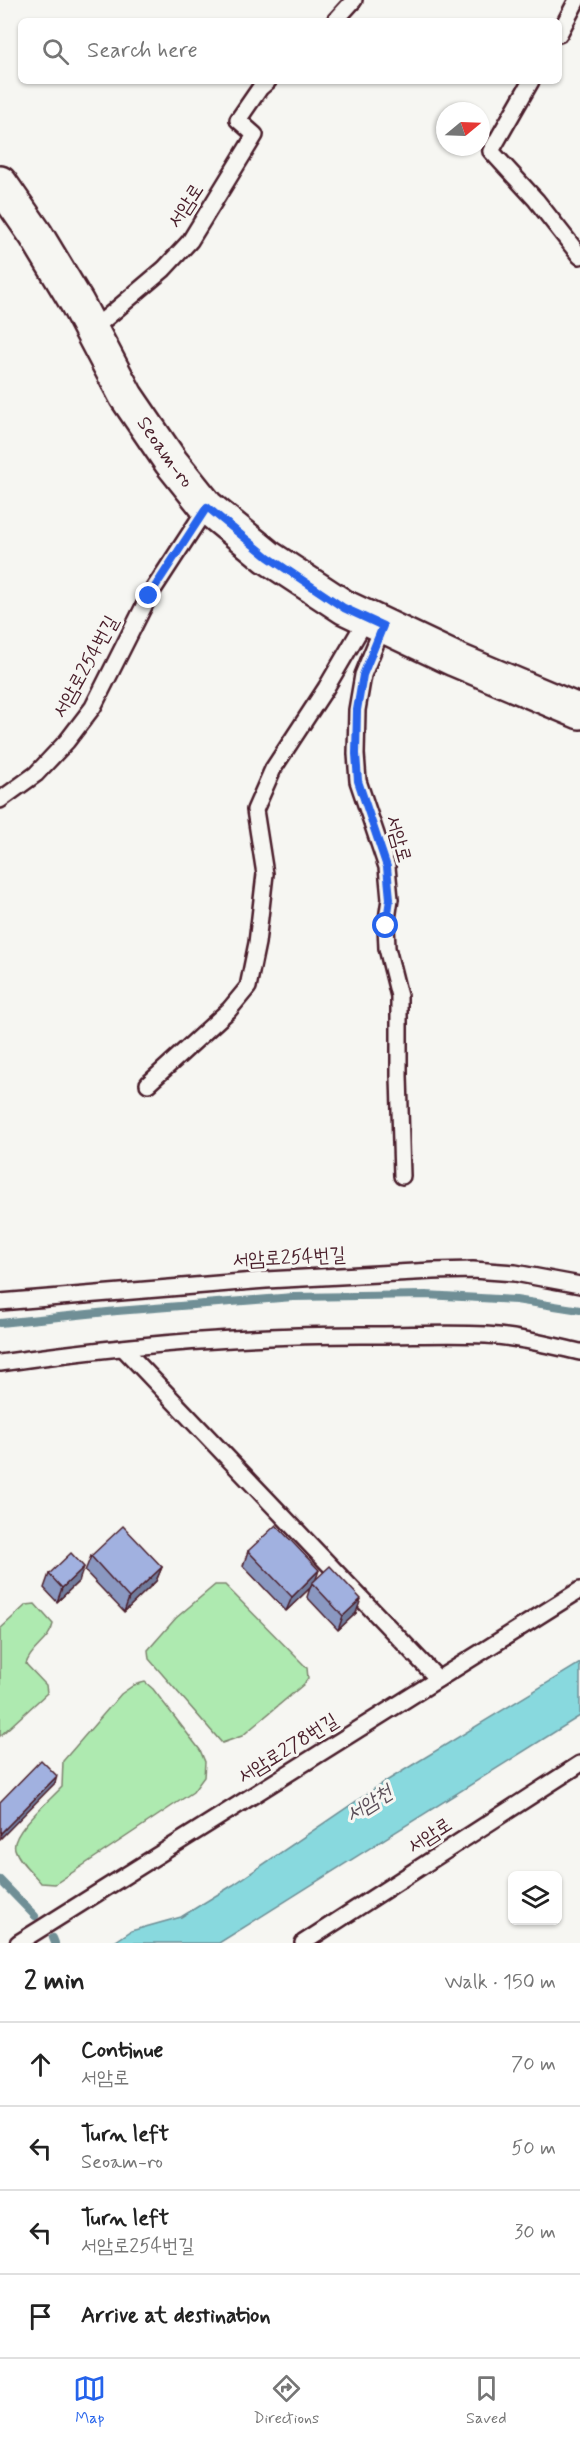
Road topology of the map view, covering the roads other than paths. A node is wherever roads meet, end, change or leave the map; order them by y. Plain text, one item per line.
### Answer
1 (354, 0) edge
2 (577, 0) edge
3 (338, 18) edge
4 (562, 28) edge
5 (264, 84) edge
6 (529, 84) edge
7 (0, 183) edge
8 (580, 256) edge
9 (92, 330) junction
10 (207, 507) junction
11 (375, 622) junction
12 (580, 712) edge
13 (0, 800) edge
14 (148, 1084) dead end
15 (402, 1176) dead end
16 (580, 1285) edge
17 (0, 1302) edge
18 (123, 1348) junction
19 (580, 1352) edge
20 (0, 1363) edge
21 (580, 1590) edge
22 (438, 1679) junction
23 (580, 1764) edge
24 (18, 1943) edge
25 (303, 1943) edge

1 - 3 lane
2 - 4 lane
5 - 9 lane, 서암로
6 - 8 lane
7 - 9 street, Seoam-ro
9 - 10 street, Seoam-ro
10 - 11 street, Seoam-ro
10 - 13 lane, 서암로254번길
11 - 12 street, Seoam-ro
11 - 14 lane
11 - 15 lane, 서암로
16 - 17 lane, 서암로254번길
18 - 19 lane
18 - 20 lane
18 - 22 lane
21 - 22 lane, 서암로278번길
22 - 24 lane, 서암로278번길
23 - 25 lane, 서암로

